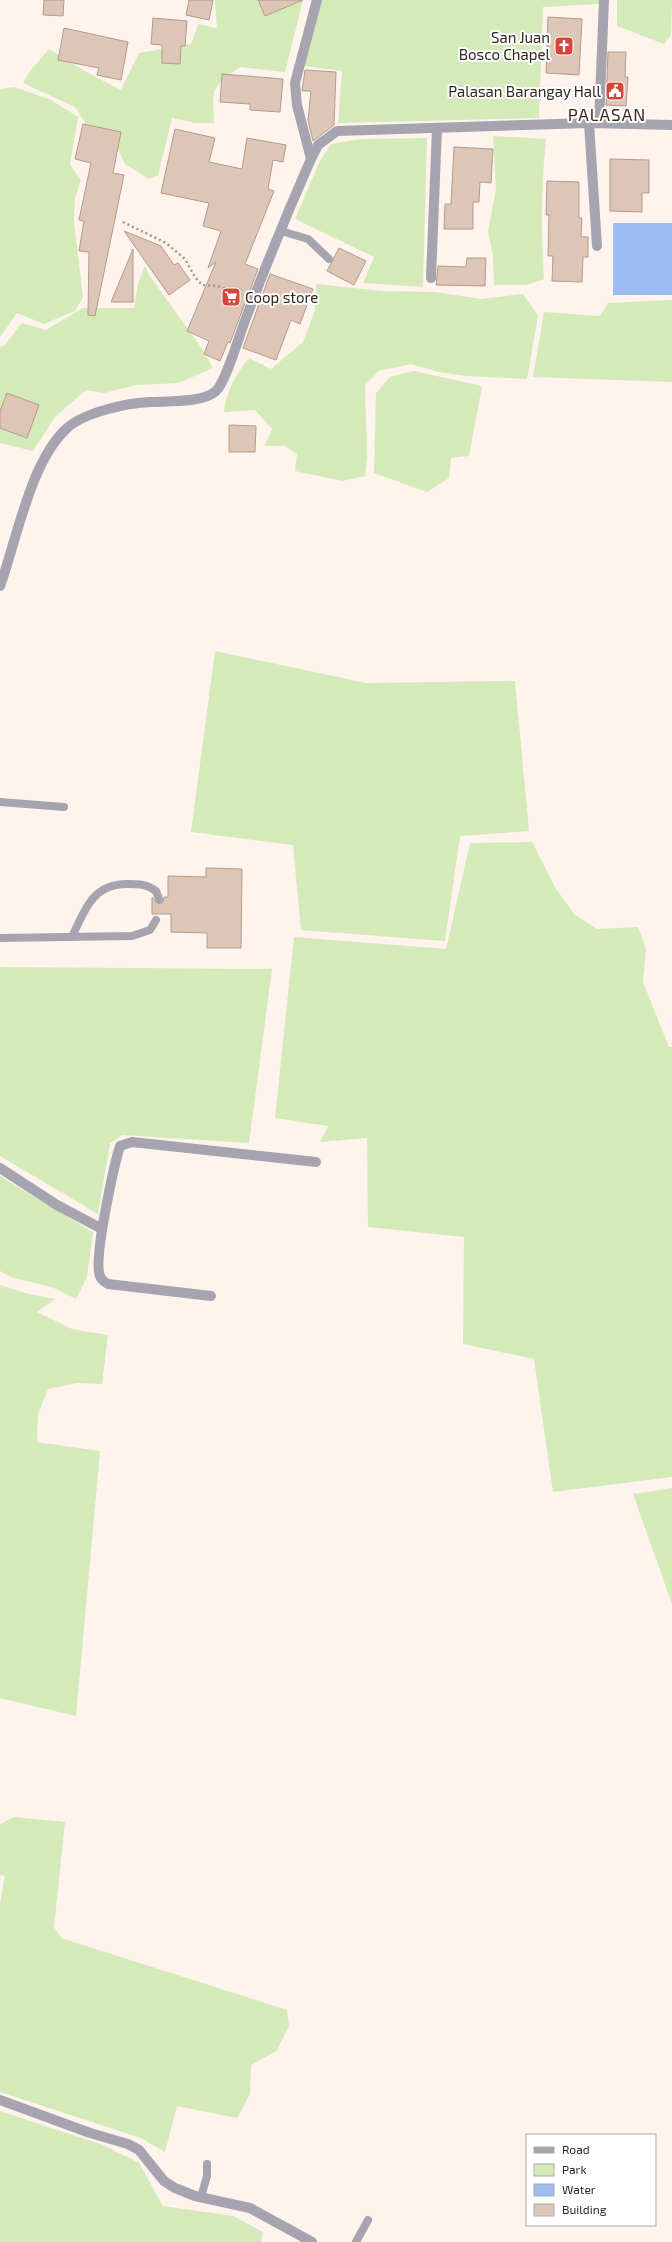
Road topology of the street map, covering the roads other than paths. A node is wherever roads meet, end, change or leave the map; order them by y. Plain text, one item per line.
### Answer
1 (317, 0) edge
2 (604, 0) edge
3 (594, 123) junction
4 (672, 125) edge
5 (437, 128) junction
6 (311, 159) junction
7 (281, 231) junction
8 (597, 246) dead end
9 (329, 259) dead end
10 (431, 278) dead end
11 (3, 568) edge
12 (0, 586) edge
13 (0, 802) edge
14 (64, 807) dead end
15 (159, 899) dead end
16 (156, 920) dead end
17 (72, 937) junction
18 (0, 938) edge
19 (316, 1162) dead end
20 (0, 1168) edge
21 (102, 1229) junction
22 (212, 1296) dead end
23 (0, 2100) edge
24 (207, 2164) dead end
25 (201, 2197) junction
26 (368, 2220) dead end
27 (312, 2242) edge
28 (356, 2242) edge

1 - 6 street
2 - 3 street
3 - 4 street
3 - 5 street
3 - 8 street
5 - 6 street
5 - 10 street
6 - 7 street
7 - 9 lane
7 - 11 street
11 - 12 street
13 - 14 lane
15 - 17 lane
16 - 17 lane
17 - 18 lane
19 - 21 street
20 - 21 street
21 - 22 street
23 - 25 street
24 - 25 lane
25 - 27 street
26 - 28 lane

